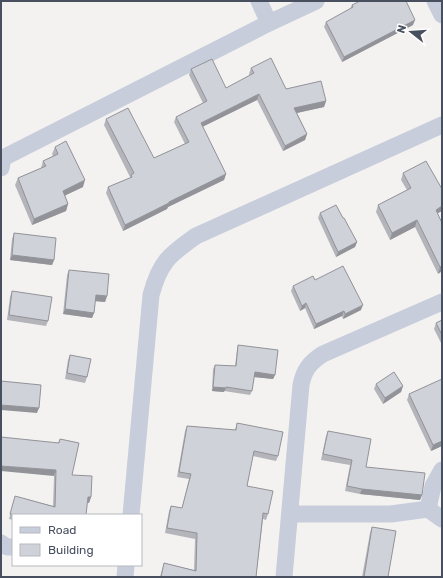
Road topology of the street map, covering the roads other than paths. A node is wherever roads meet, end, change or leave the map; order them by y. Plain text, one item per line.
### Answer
1 (259, 1) edge
2 (316, 1) edge
3 (435, 1) edge
4 (442, 15) edge
5 (269, 23) junction
6 (442, 125) edge
7 (1, 168) edge
8 (442, 302) edge
9 (442, 470) edge
10 (428, 509) junction
11 (131, 514) edge
12 (290, 514) junction
13 (442, 520) edge
14 (1, 543) edge
15 (12, 547) edge
16 (126, 566) edge
17 (125, 577) edge
18 (284, 577) edge

1 - 5 street
2 - 5 street
3 - 4 street
5 - 7 street
6 - 11 street
8 - 12 street
9 - 10 street
10 - 12 street
10 - 13 street
12 - 18 street
14 - 15 street
16 - 17 street

